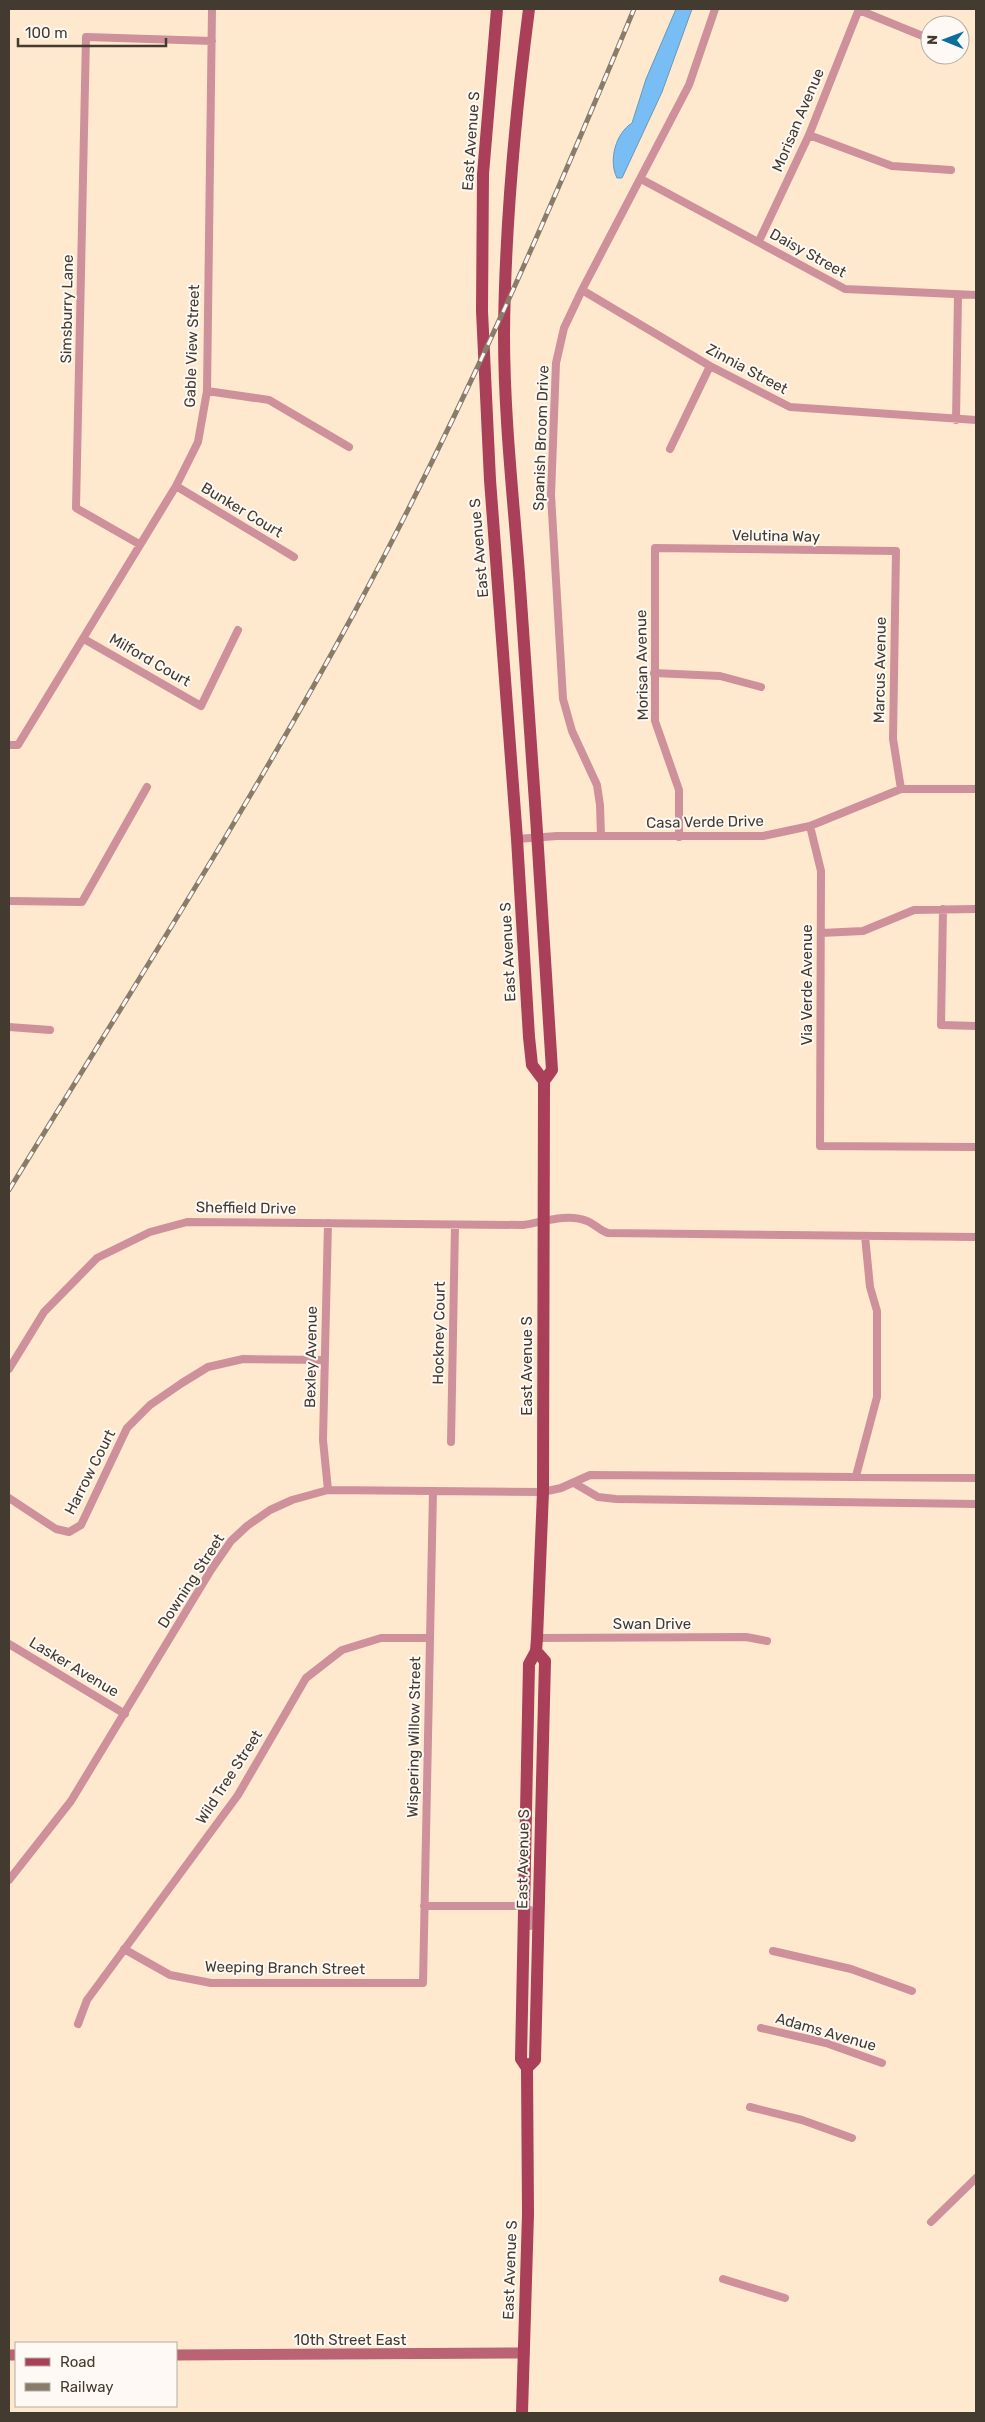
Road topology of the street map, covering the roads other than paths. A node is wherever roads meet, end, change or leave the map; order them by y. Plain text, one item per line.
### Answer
1 (212, 9) edge
2 (498, 9) edge
3 (529, 9) edge
4 (715, 9) edge
5 (859, 9) edge
6 (920, 35) edge
7 (212, 40) junction
8 (809, 135) junction
9 (951, 170) dead end
10 (641, 179) junction
11 (759, 242) junction
12 (582, 290) junction
13 (958, 295) junction
14 (976, 295) edge
15 (710, 366) junction
16 (207, 391) junction
17 (956, 420) junction
18 (976, 420) edge
19 (349, 447) dead end
20 (670, 449) dead end
21 (176, 486) junction
22 (139, 544) junction
23 (655, 548) joint
24 (896, 551) joint
25 (294, 557) dead end
26 (238, 630) dead end
27 (84, 639) junction
28 (654, 673) junction
29 (761, 687) dead end
30 (9, 745) edge
31 (147, 787) dead end
32 (901, 789) junction
33 (976, 789) edge
34 (810, 826) junction
35 (601, 836) junction
36 (538, 837) junction
37 (679, 837) junction
38 (517, 839) junction
39 (9, 901) edge
40 (943, 909) junction
41 (976, 910) edge
42 (821, 933) junction
43 (976, 1026) edge
44 (9, 1027) edge
45 (50, 1030) dead end
46 (544, 1081) junction
47 (976, 1147) edge
48 (545, 1221) junction
49 (328, 1223) junction
50 (455, 1225) junction
51 (865, 1236) junction
52 (976, 1237) edge
53 (325, 1360) junction
54 (9, 1369) edge
55 (451, 1442) dead end
56 (856, 1476) junction
57 (976, 1478) edge
58 (574, 1483) junction
59 (328, 1490) junction
60 (432, 1491) junction
61 (543, 1492) junction
62 (9, 1498) edge
63 (976, 1504) edge
64 (430, 1638) junction
65 (767, 1641) dead end
66 (9, 1644) edge
67 (537, 1645) junction
68 (125, 1714) junction
69 (9, 1880) edge
70 (424, 1906) junction
71 (523, 1906) junction
72 (124, 1949) junction
73 (773, 1951) dead end
74 (537, 1982) junction
75 (423, 1983) joint
76 (912, 1990) dead end
77 (78, 2024) dead end
78 (761, 2028) dead end
79 (882, 2062) dead end
80 (527, 2068) junction
81 (750, 2107) dead end
82 (852, 2138) dead end
83 (976, 2178) edge
84 (931, 2222) dead end
85 (723, 2279) dead end
86 (785, 2298) dead end
87 (524, 2353) junction
88 (178, 2355) edge
89 (522, 2413) edge

1 - 7 street, Gable View Street
2 - 38 main road, East Avenue S
3 - 36 main road, East Avenue S
4 - 10 street, Spanish Broom Drive
5 - 6 street
5 - 8 street, Morisan Avenue
7 - 16 street, Gable View Street
7 - 22 street, Simsburry Lane
8 - 9 street
8 - 11 street, Morisan Avenue
10 - 11 street, Daisy Street
10 - 12 street, Spanish Broom Drive
11 - 13 street, Daisy Street
12 - 15 street, Zinnia Street
12 - 35 street, Spanish Broom Drive
13 - 14 street, Daisy Street
13 - 17 street
15 - 17 street, Zinnia Street
15 - 20 street
16 - 19 street
16 - 21 street, Gable View Street
17 - 18 street, Zinnia Street
21 - 22 street, Gable View Street
21 - 25 street, Bunker Court
22 - 27 street, Gable View Street
23 - 24 street, Velutina Way
23 - 28 street, Morisan Avenue
24 - 32 street, Marcus Avenue
26 - 27 street, Milford Court
27 - 30 street, Gable View Street
28 - 29 street
28 - 37 street, Morisan Avenue
31 - 39 street
32 - 33 street, Casa Verde Drive
32 - 34 street, Casa Verde Drive
34 - 37 street, Casa Verde Drive
34 - 42 street, Via Verde Avenue
35 - 36 street, Casa Verde Drive
35 - 37 street, Casa Verde Drive
36 - 38 street, Casa Verde Drive
36 - 46 main road, East Avenue S
38 - 46 main road, East Avenue S
40 - 41 street
40 - 42 street
40 - 43 street
42 - 47 street, Via Verde Avenue
44 - 45 street
46 - 48 main road, East Avenue S
48 - 50 street, Sheffield Drive
48 - 51 street, Sheffield Drive
48 - 61 main road, East Avenue S
49 - 50 street, Sheffield Drive
49 - 53 street, Bexley Avenue
49 - 54 street, Sheffield Drive
50 - 55 street, Hockney Court
51 - 52 street, Sheffield Drive
51 - 56 street
53 - 59 street, Bexley Avenue
53 - 62 street, Harrow Court
56 - 57 street, Downing Street
56 - 58 street, Downing Street
58 - 61 street, Downing Street
58 - 63 street
59 - 60 street, Downing Street
59 - 68 street, Downing Street
60 - 61 street, Downing Street
60 - 64 street, Wispering Willow Street
61 - 67 main road, East Avenue S
64 - 70 street, Wispering Willow Street
64 - 72 street, Wild Tree Street
65 - 67 street, Swan Drive
66 - 68 street, Lasker Avenue
67 - 71 main road, East Avenue S
67 - 74 main road, East Avenue S
68 - 69 street, Downing Street
70 - 71 street
70 - 75 street, Wispering Willow Street
71 - 74 street
71 - 80 main road, East Avenue S
72 - 75 street, Weeping Branch Street
72 - 77 street, Wild Tree Street
73 - 76 street
74 - 80 main road, East Avenue S
78 - 79 street, Adams Avenue
80 - 87 main road, East Avenue S
81 - 82 street
83 - 84 street
85 - 86 street
87 - 88 main road, 10th Street East
87 - 89 main road, East Avenue S

